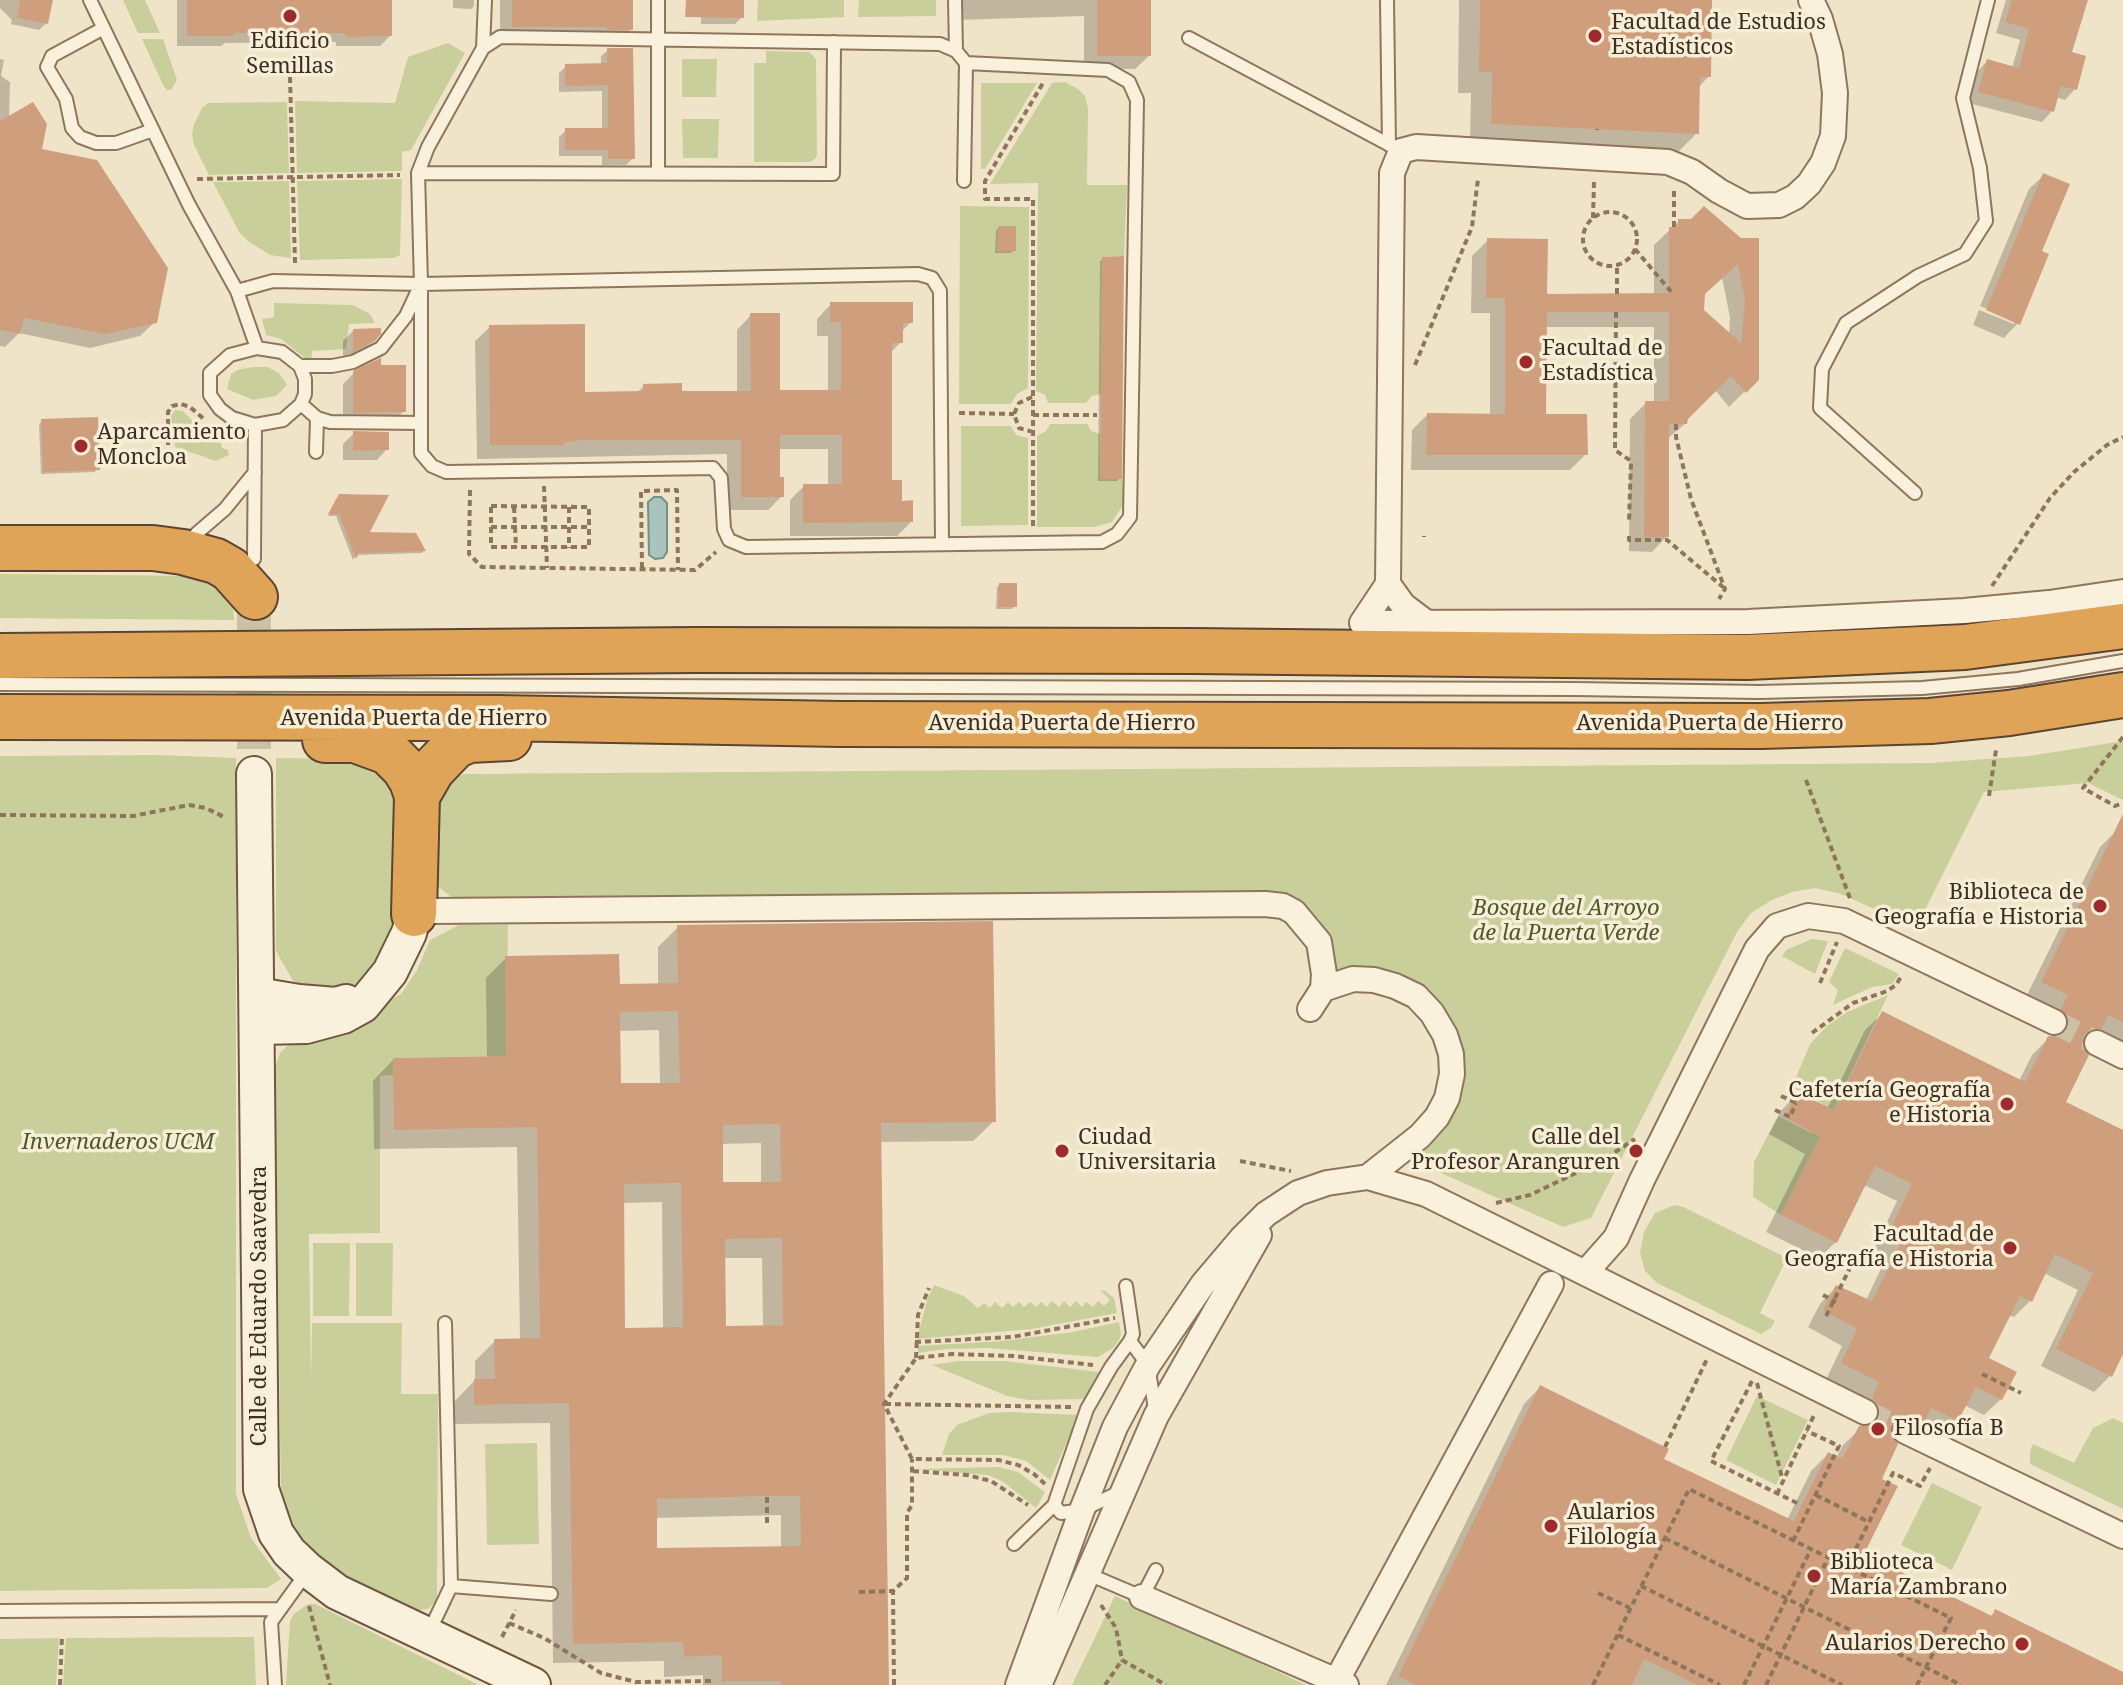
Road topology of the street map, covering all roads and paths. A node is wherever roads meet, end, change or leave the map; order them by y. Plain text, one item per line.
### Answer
1 (90, 0) edge
2 (485, 0) edge
3 (658, 0) edge
4 (955, 0) edge
5 (1387, 0) edge
6 (1811, 0) edge
7 (1988, 0) edge
8 (102, 29) junction
9 (1189, 38) dead end
10 (658, 39) junction
11 (834, 42) junction
12 (483, 48) junction
13 (956, 51) junction
14 (966, 63) junction
15 (1052, 67) junction
16 (290, 77) dead end
17 (153, 130) junction
18 (1395, 148) junction
19 (418, 173) junction
20 (658, 173) junction
21 (293, 177) junction
22 (177, 179) junction
23 (1478, 179) dead end
24 (964, 181) dead end
25 (1675, 183) dead end
26 (1594, 185) dead end
27 (1593, 218) junction
28 (1674, 227) dead end
29 (1635, 249) junction
30 (1617, 265) junction
31 (295, 281) junction
32 (421, 284) junction
33 (237, 291) junction
34 (1617, 294) dead end
35 (1673, 294) dead end
36 (1616, 312) dead end
37 (257, 348) junction
38 (300, 366) junction
39 (1413, 369) dead end
40 (1033, 397) junction
41 (301, 404) junction
42 (941, 413) junction
43 (1014, 414) junction
44 (1033, 415) junction
45 (1097, 415) dead end
46 (317, 418) junction
47 (421, 423) junction
48 (1676, 424) dead end
49 (213, 425) dead end
50 (255, 425) junction
51 (1033, 432) junction
52 (2123, 437) edge
53 (316, 452) dead end
54 (168, 465) dead end
55 (543, 470) junction
56 (255, 472) junction
57 (470, 472) junction
58 (1915, 493) dead end
59 (514, 507) junction
60 (545, 507) junction
61 (569, 507) junction
62 (1629, 523) dead end
63 (491, 527) junction
64 (515, 527) junction
65 (546, 527) junction
66 (569, 527) junction
67 (589, 527) junction
68 (1629, 536) dead end
69 (729, 540) junction
70 (1033, 543) junction
71 (942, 544) junction
72 (516, 547) junction
73 (0, 548) edge
74 (546, 548) junction
75 (569, 548) junction
76 (238, 562) junction
77 (547, 568) junction
78 (642, 569) junction
79 (678, 570) junction
80 (1388, 584) junction
81 (1991, 588) dead end
82 (1725, 589) junction
83 (2123, 592) edge
84 (1718, 598) dead end
85 (1362, 623) junction
86 (1428, 624) junction
87 (2123, 626) edge
88 (0, 635) edge
89 (1193, 651) junction
90 (134, 655) junction
91 (0, 656) edge
92 (2123, 661) edge
93 (0, 684) edge
94 (2123, 695) edge
95 (0, 717) edge
96 (0, 724) edge
97 (841, 724) junction
98 (2123, 737) edge
99 (1996, 750) dead end
100 (254, 774) tunnel mouth
101 (1806, 780) dead end
102 (417, 796) junction
103 (1989, 796) dead end
104 (2123, 803) edge
105 (0, 815) edge
106 (239, 820) dead end
107 (1851, 903) dead end
108 (414, 914) junction
109 (1838, 940) dead end
110 (1903, 973) dead end
111 (1820, 983) dead end
112 (258, 1011) junction
113 (2054, 1022) tunnel mouth
114 (1812, 1033) dead end
115 (2097, 1043) tunnel mouth
116 (2123, 1056) edge
117 (1781, 1096) dead end
118 (1775, 1110) dead end
119 (1635, 1139) dead end
120 (1240, 1161) dead end
121 (1368, 1177) junction
122 (1296, 1182) junction
123 (1493, 1204) dead end
124 (1841, 1256) dead end
125 (1585, 1273) junction
126 (1551, 1284) dead end
127 (1126, 1286) dead end
128 (929, 1288) dead end
129 (1823, 1295) dead end
130 (1835, 1301) junction
131 (1826, 1316) dead end
132 (1118, 1318) dead end
133 (445, 1323) dead end
134 (1130, 1341) junction
135 (915, 1342) junction
136 (916, 1358) junction
137 (1707, 1359) dead end
138 (1104, 1363) dead end
139 (1148, 1365) junction
140 (1982, 1374) dead end
141 (2021, 1393) dead end
142 (884, 1404) junction
143 (1082, 1407) dead end
144 (1816, 1411) dead end
145 (1865, 1412) tunnel mouth
146 (1156, 1416) junction
147 (1807, 1431) junction
148 (1905, 1431) tunnel mouth
149 (1839, 1446) junction
150 (1665, 1447) dead end
151 (1847, 1450) dead end
152 (912, 1459) junction
153 (1930, 1468) dead end
154 (1887, 1469) dead end
155 (913, 1471) junction
156 (1893, 1473) junction
157 (1783, 1481) junction
158 (1049, 1489) dead end
159 (1122, 1491) junction
160 (1777, 1494) junction
161 (1816, 1495) junction
162 (767, 1497) dead end
163 (1054, 1505) junction
164 (1801, 1505) dead end
165 (1082, 1510) junction
166 (1036, 1512) dead end
167 (1869, 1522) junction
168 (767, 1527) dead end
169 (2123, 1536) edge
170 (1665, 1538) junction
171 (1793, 1541) junction
172 (1014, 1544) dead end
173 (1811, 1549) junction
174 (1828, 1558) junction
175 (1847, 1567) junction
176 (308, 1570) junction
177 (1156, 1570) dead end
178 (1088, 1574) junction
179 (451, 1586) junction
180 (1641, 1586) junction
181 (893, 1591) junction
182 (859, 1592) dead end
183 (1598, 1593) dead end
184 (551, 1594) dead end
185 (1142, 1597) junction
186 (1787, 1598) junction
187 (520, 1600) dead end
188 (308, 1604) dead end
189 (1101, 1605) dead end
190 (1805, 1607) junction
191 (1630, 1608) junction
192 (278, 1609) junction
193 (0, 1611) edge
194 (509, 1623) junction
195 (427, 1635) junction
196 (1618, 1635) junction
197 (62, 1636) dead end
198 (497, 1647) dead end
199 (1763, 1647) junction
200 (1781, 1655) junction
201 (1122, 1660) junction
202 (1926, 1666) junction
203 (712, 1681) dead end
204 (1342, 1682) edge
205 (1595, 1684) edge
206 (60, 1685) edge
207 (275, 1685) edge
208 (330, 1685) edge
209 (533, 1685) edge
210 (894, 1685) edge
211 (1018, 1685) edge
212 (1039, 1685) edge
213 (1105, 1685) edge
214 (1166, 1685) edge
215 (1720, 1685) edge
216 (1744, 1685) edge
217 (1766, 1685) edge
218 (1842, 1685) edge
219 (1917, 1685) edge
220 (1961, 1685) edge

1 - 8 lane
2 - 12 lane
3 - 10 lane
4 - 13 lane
5 - 18 lane
6 - 18 street
7 - 58 lane
8 - 17 lane
8 - 17 lane
9 - 18 lane
10 - 11 lane
10 - 12 lane
10 - 20 lane
11 - 13 lane
11 - 20 lane
12 - 19 lane
13 - 14 lane
14 - 15 lane
14 - 24 lane
15 - 40 path
15 - 70 lane
16 - 21 path
17 - 22 lane
18 - 80 street
19 - 20 lane
19 - 21 path
19 - 32 lane
21 - 22 path
21 - 31 path
22 - 33 lane
23 - 39 path
25 - 28 path
26 - 27 path
27 - 29 path
27 - 30 path
29 - 30 path
29 - 35 path
30 - 34 path
31 - 32 lane
31 - 33 lane
32 - 38 lane
32 - 42 lane
32 - 47 lane
33 - 37 lane
36 - 62 path
37 - 38 lane
37 - 50 lane
38 - 41 lane
40 - 43 path
40 - 44 path
41 - 46 lane
41 - 50 lane
42 - 43 path
42 - 71 lane
43 - 51 path
44 - 45 path
44 - 51 path
46 - 47 lane
46 - 53 lane
47 - 57 lane
48 - 82 path
49 - 54 path
50 - 56 lane
51 - 70 path
52 - 81 path
55 - 57 lane
55 - 60 path
55 - 69 lane
56 - 76 lane
56 - 76 lane
57 - 77 path
59 - 60 path
59 - 63 path
59 - 64 path
60 - 61 path
60 - 65 path
61 - 66 path
61 - 67 path
63 - 64 path
63 - 72 path
64 - 65 path
64 - 72 path
65 - 66 path
65 - 74 path
66 - 67 path
66 - 75 path
67 - 75 path
68 - 82 path
69 - 71 lane
69 - 79 path
70 - 71 lane
72 - 74 path
73 - 76 highway
74 - 75 path
74 - 77 path
77 - 78 path
78 - 79 path
78 - 79 path
80 - 85 street
80 - 86 street
82 - 84 path
83 - 86 street
85 - 86 street
85 - 89 highway
87 - 89 highway
88 - 90 highway
89 - 90 highway
90 - 91 highway
92 - 93 lane
94 - 97 highway, Avenida Puerta de Hierro
95 - 97 highway, Avenida Puerta de Hierro
96 - 102 highway
97 - 102 highway
98 - 104 path
99 - 103 path
100 - 112 street, Calle de Eduardo Saavedra
101 - 107 path
102 - 108 highway
105 - 106 path
108 - 112 street
108 - 121 street
109 - 111 path
110 - 114 path
112 - 176 street, Calle de Eduardo Saavedra
113 - 125 street
115 - 116 street
117 - 118 path
119 - 123 path
120 - 122 path
121 - 122 street
121 - 125 street
122 - 139 street
122 - 146 street
124 - 130 path
125 - 145 street
126 - 204 street
127 - 134 lane
128 - 135 path
129 - 130 path
130 - 131 path
132 - 135 path
133 - 179 lane
134 - 139 lane
134 - 163 lane
135 - 136 path
136 - 138 path
136 - 142 path
137 - 150 path
139 - 146 lane
139 - 165 street
140 - 141 path
142 - 143 path
142 - 152 path
144 - 147 path
146 - 159 street
147 - 149 path
147 - 157 path
148 - 169 street
149 - 151 path
149 - 161 path
152 - 155 path
152 - 158 path
153 - 156 path
154 - 156 path
155 - 166 path
155 - 181 path
156 - 167 path
157 - 160 path
157 - 160 path
159 - 165 lane
159 - 178 street
160 - 164 path
161 - 167 path
161 - 171 path
162 - 168 path
163 - 165 lane
163 - 172 lane
165 - 211 street
167 - 175 path
170 - 171 path
170 - 180 path
170 - 186 path
171 - 173 path
173 - 174 path
173 - 186 path
174 - 175 path
174 - 190 path
175 - 202 path
176 - 192 lane
176 - 195 street, Calle de Eduardo Saavedra
177 - 185 lane
178 - 185 lane
178 - 212 street
179 - 184 lane
179 - 195 lane
180 - 191 path
180 - 199 path
181 - 182 path
181 - 210 path
183 - 191 path
185 - 204 street
186 - 190 path
186 - 199 path
187 - 194 path
188 - 208 path
189 - 201 path
190 - 200 path
190 - 202 path
191 - 196 path
192 - 193 lane
192 - 207 lane
194 - 198 path
194 - 203 path
195 - 209 street, Calle de Eduardo Saavedra
196 - 205 path
196 - 215 path
197 - 206 path
199 - 200 path
199 - 216 path
200 - 217 path
200 - 218 path
201 - 213 path
201 - 214 path
202 - 219 path
202 - 220 path

